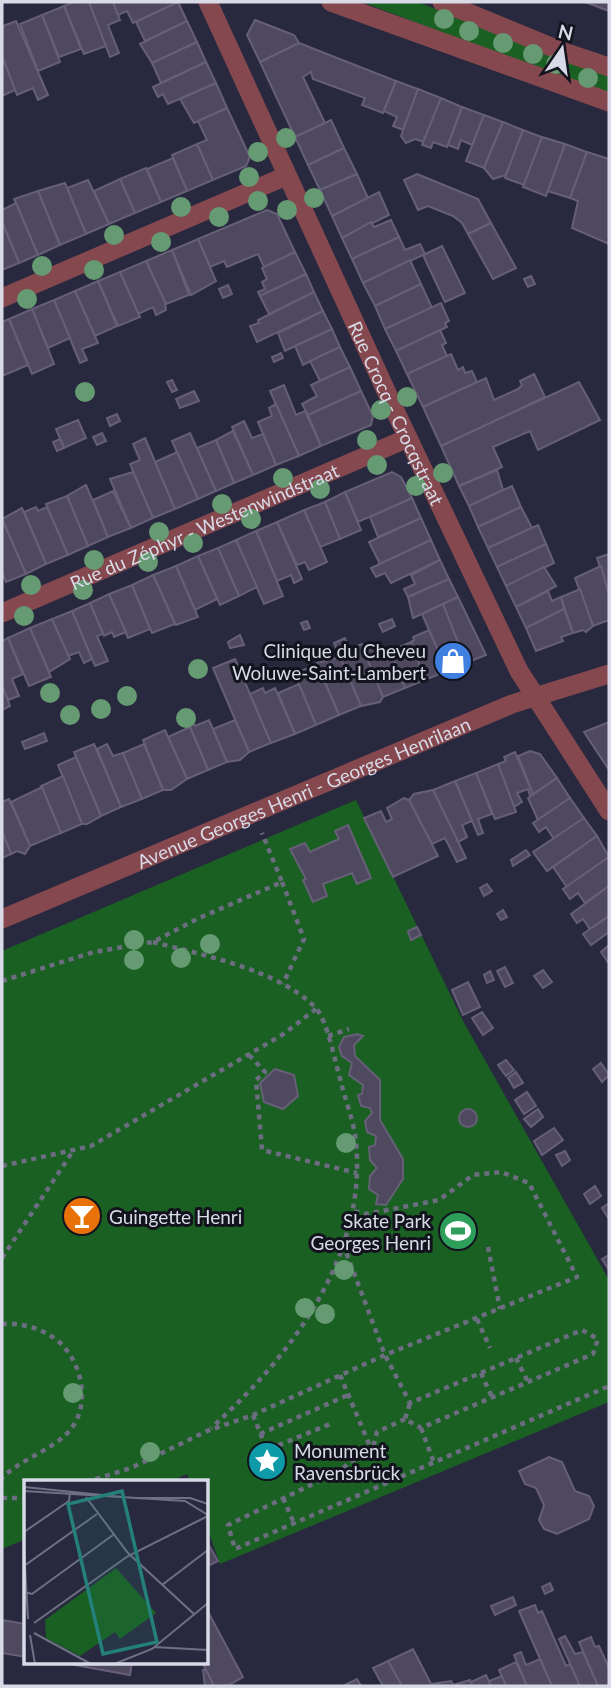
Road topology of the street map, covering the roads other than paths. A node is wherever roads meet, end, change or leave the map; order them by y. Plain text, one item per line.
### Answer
1 (208, 2) edge
2 (331, 2) edge
3 (442, 2) edge
4 (609, 67) edge
5 (609, 102) edge
6 (286, 176) junction
7 (2, 298) edge
8 (408, 438) junction
9 (2, 613) edge
10 (609, 674) edge
11 (534, 698) junction
12 (609, 811) edge
13 (2, 919) edge

1 - 6 street, Rue Crocq - Crocqstraat
2 - 5 street
3 - 4 street
6 - 7 street
6 - 8 street, Rue Crocq - Crocqstraat
8 - 9 street, Rue du Zéphyr - Westenwindstraat
8 - 11 street, Rue Crocq - Crocqstraat
10 - 11 street, Avenue Georges Henri - Georges Henrilaan
11 - 12 street, Rue Crocq - Crocqstraat
11 - 13 street, Avenue Georges Henri - Georges Henrilaan

